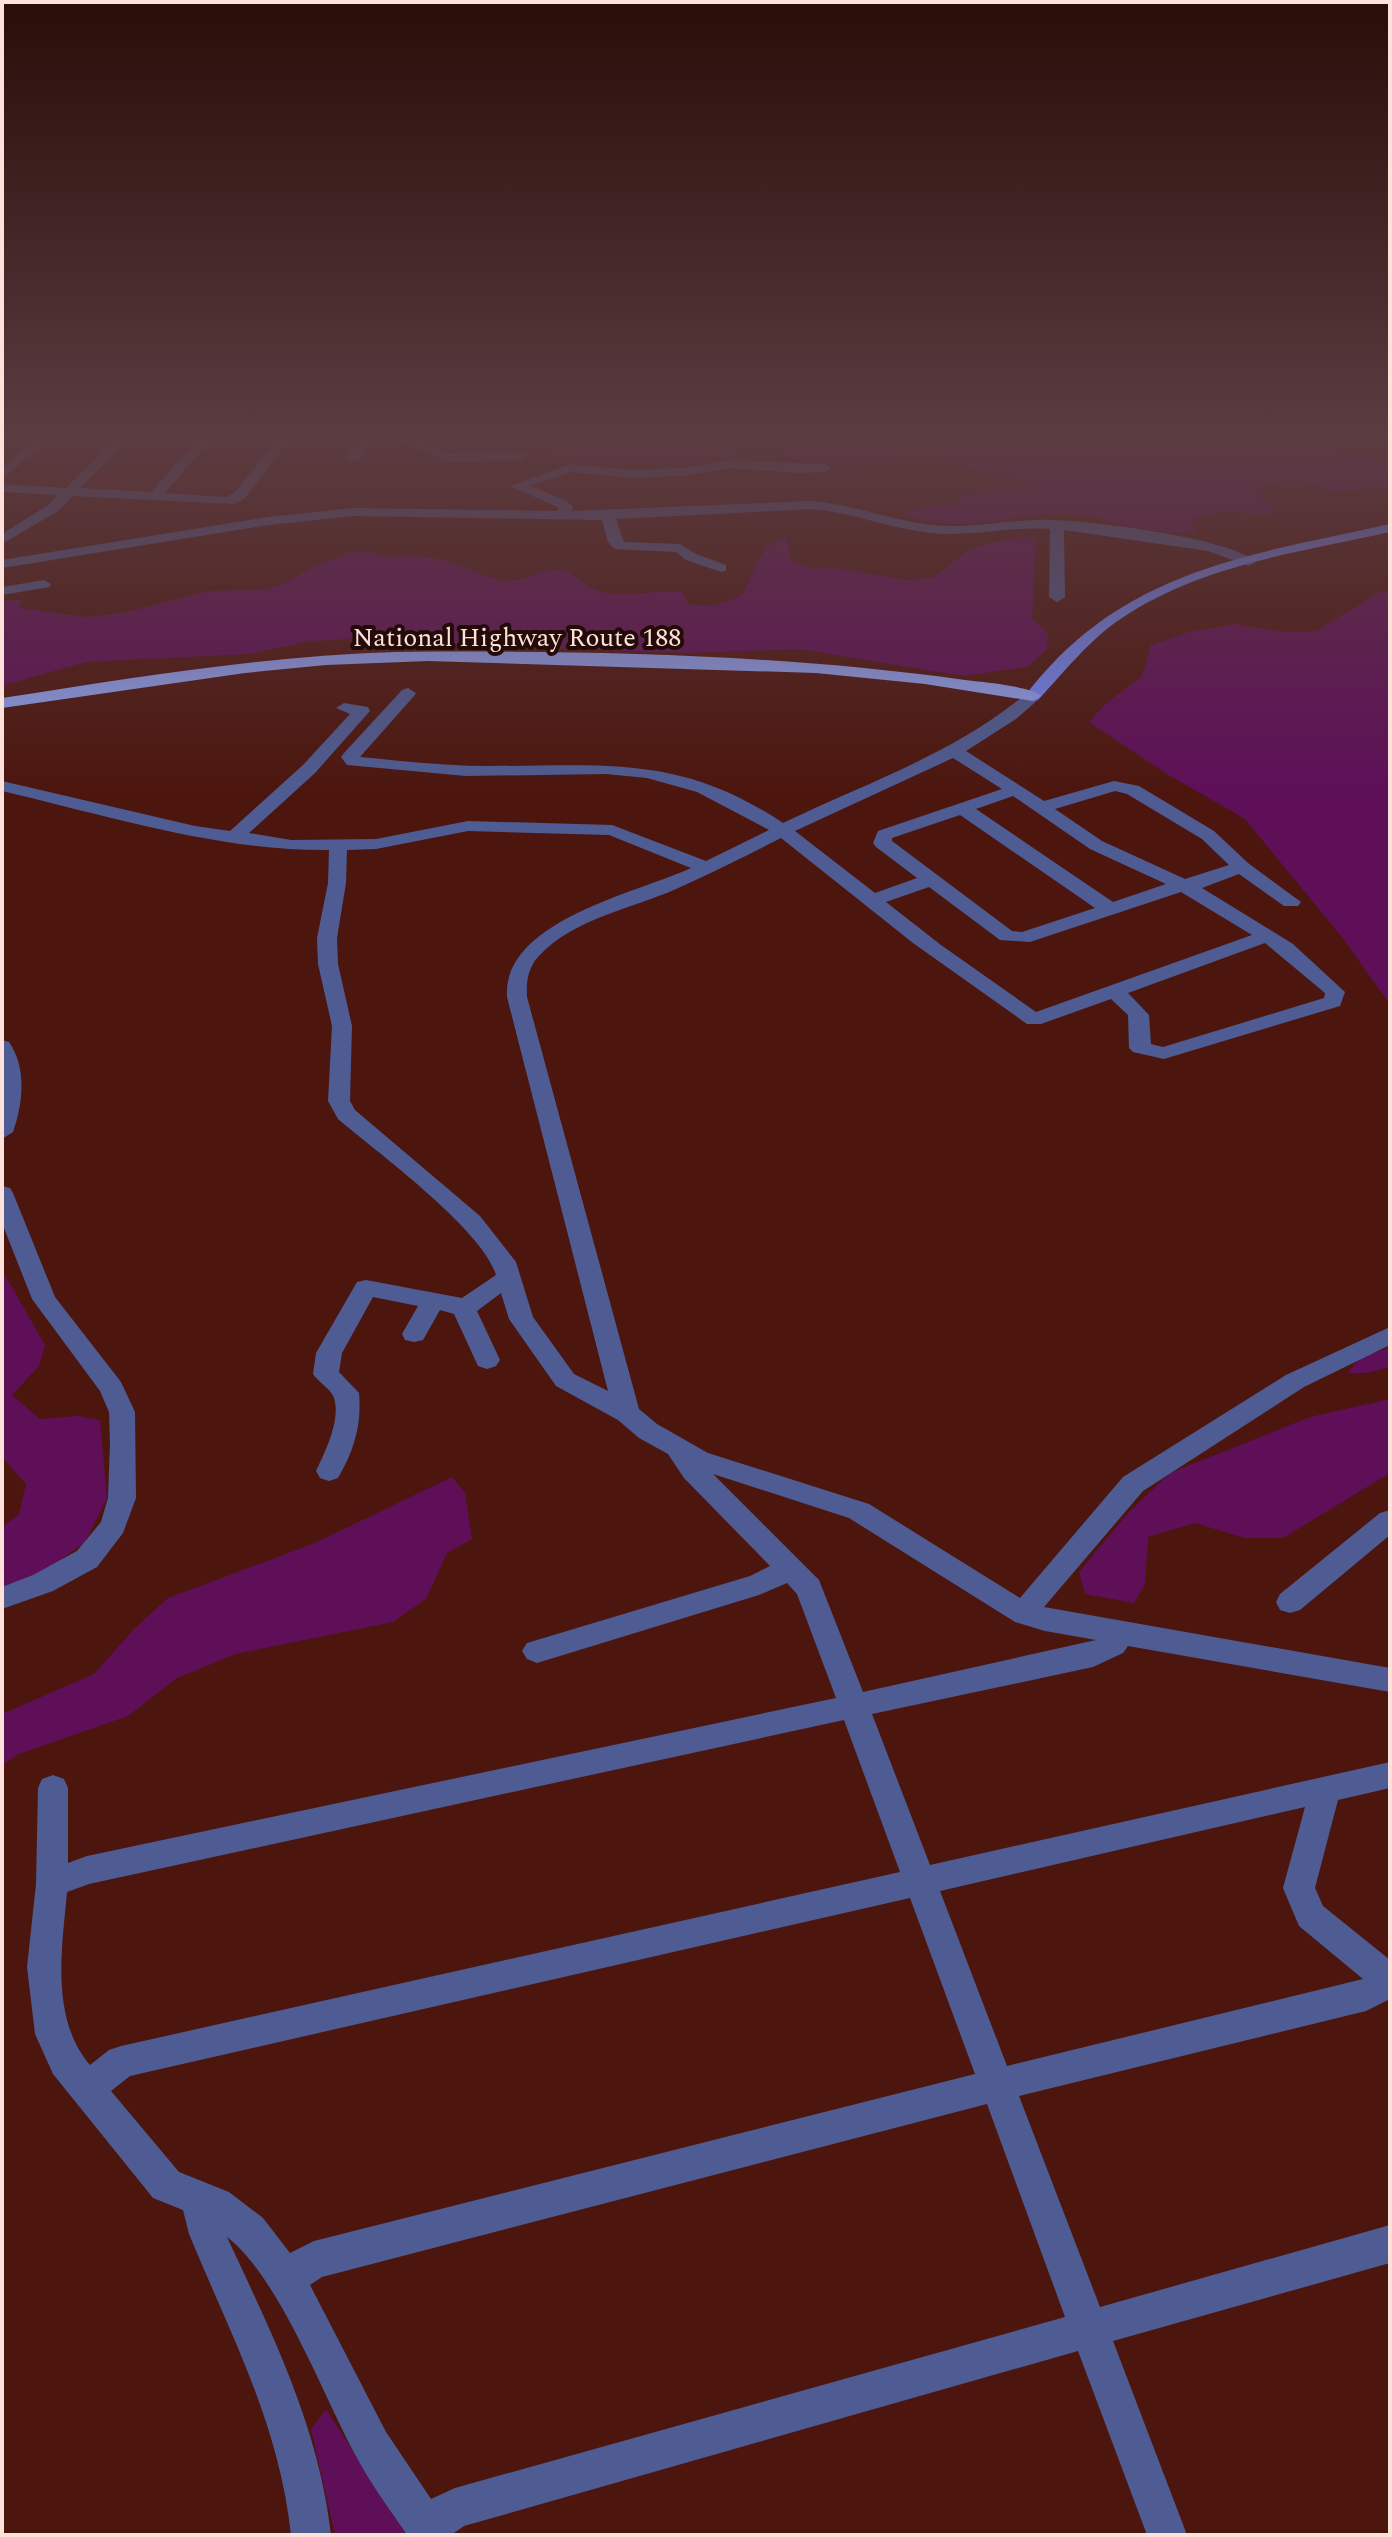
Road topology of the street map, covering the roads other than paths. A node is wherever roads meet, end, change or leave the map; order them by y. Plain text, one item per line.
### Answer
1 (43, 557) edge
2 (692, 557) edge
3 (1057, 557) edge
4 (1236, 557) edge
5 (1268, 557) edge
6 (1249, 562) junction
7 (2, 564) edge
8 (721, 568) dead end
9 (44, 584) dead end
10 (2, 591) edge
11 (1057, 597) dead end
12 (408, 693) dead end
13 (1033, 696) junction
14 (2, 703) edge
15 (344, 708) dead end
16 (954, 752) junction
17 (2, 786) edge
18 (1015, 790) junction
19 (962, 808) junction
20 (1040, 808) junction
21 (785, 830) junction
22 (233, 838) junction
23 (338, 846) junction
24 (1241, 867) junction
25 (708, 868) junction
26 (931, 880) junction
27 (1183, 885) junction
28 (873, 900) junction
29 (1291, 902) dead end
30 (1110, 909) junction
31 (1267, 936) junction
32 (1114, 992) junction
33 (2, 1046) edge
34 (2, 1132) edge
35 (2, 1193) edge
36 (511, 1279) junction
37 (433, 1300) junction
38 (464, 1309) junction
39 (414, 1334) dead end
40 (1390, 1335) edge
41 (487, 1360) dead end
42 (627, 1413) junction
43 (676, 1448) junction
44 (329, 1471) dead end
45 (1390, 1520) edge
46 (792, 1568) junction
47 (2, 1598) edge
48 (1290, 1602) dead end
49 (1025, 1614) junction
50 (1119, 1635) junction
51 (537, 1651) dead end
52 (1390, 1680) edge
53 (852, 1707) junction
54 (1390, 1775) edge
55 (53, 1788) dead end
56 (1325, 1790) junction
57 (921, 1883) junction
58 (52, 1884) junction
59 (1390, 1981) edge
60 (997, 2085) junction
61 (88, 2088) junction
62 (204, 2200) junction
63 (1390, 2244) edge
64 (286, 2278) junction
65 (1089, 2329) junction
66 (428, 2531) edge
67 (311, 2535) edge
68 (1167, 2535) edge

1 - 7 street
2 - 8 street
3 - 11 street
4 - 6 street
5 - 6 main road
6 - 13 main road
9 - 10 street
12 - 21 street
13 - 14 highway, National Highway Route 188
13 - 16 street
15 - 22 street
16 - 18 street
16 - 21 street
17 - 22 street
18 - 19 street
18 - 20 street
19 - 26 street
19 - 30 street
20 - 24 street
20 - 27 street
21 - 25 street
21 - 28 street
22 - 23 street
23 - 25 street
23 - 36 street
24 - 27 street
24 - 29 street
25 - 42 street
26 - 28 street
26 - 30 street
27 - 30 street
27 - 31 street
28 - 32 street
31 - 32 street
31 - 32 street
33 - 34 street
35 - 47 street
36 - 38 street
36 - 42 street
37 - 38 street
37 - 39 street
37 - 44 street
38 - 41 street
40 - 49 street
42 - 43 street
43 - 46 street
43 - 49 street
45 - 48 street
46 - 51 street
46 - 53 street
49 - 50 street
50 - 52 street
50 - 53 street
53 - 57 street
53 - 58 street
54 - 56 street
55 - 58 street
56 - 57 street
56 - 59 street
57 - 60 street
57 - 61 street
58 - 61 street
59 - 60 street
60 - 64 street
60 - 65 street
61 - 62 street
62 - 64 street
62 - 67 street
63 - 65 street
64 - 66 street
65 - 66 street
65 - 68 street

